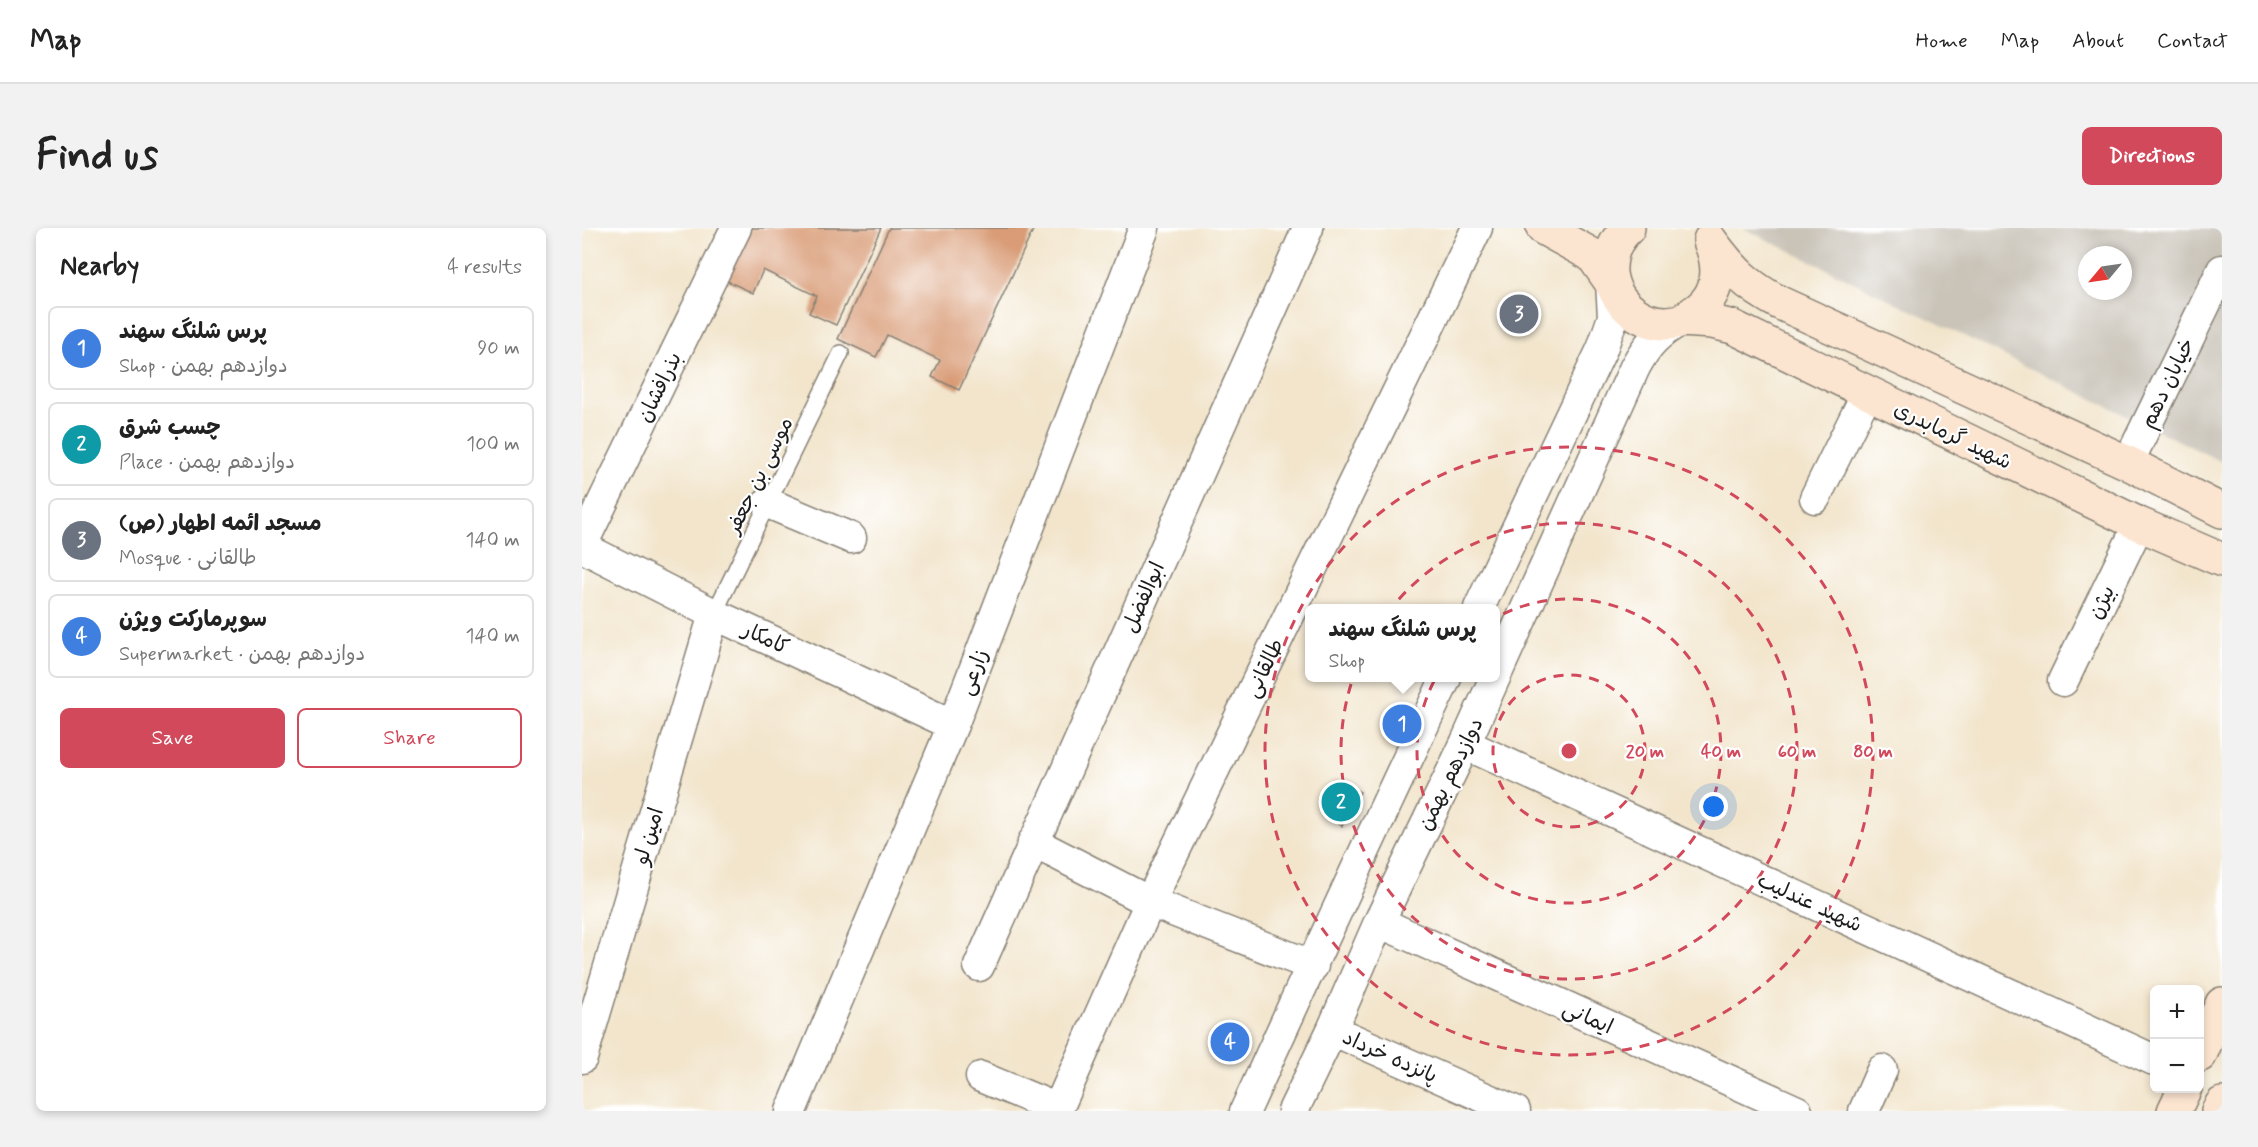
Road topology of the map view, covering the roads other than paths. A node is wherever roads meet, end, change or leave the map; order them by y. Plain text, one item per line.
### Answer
1 (736, 228) edge
2 (1144, 228) edge
3 (1308, 228) edge
4 (1477, 228) edge
5 (1543, 228) edge
6 (1628, 228) edge
7 (1707, 232) edge
8 (2222, 270) edge
9 (1611, 282) junction
10 (1682, 321) junction
11 (842, 353) dead end
12 (1867, 393) junction
13 (2128, 463) junction
14 (1815, 498) dead end
15 (768, 503) junction
16 (2222, 511) edge
17 (2139, 524) junction
18 (851, 538) dead end
19 (582, 546) edge
20 (2222, 560) edge
21 (1481, 604) edge
22 (714, 614) junction
23 (1500, 666) edge
24 (2063, 681) dead end
25 (1444, 682) edge
26 (1493, 682) edge
27 (953, 724) junction
28 (1465, 744) junction
29 (1033, 842) junction
30 (1150, 902) junction
31 (1379, 922) junction
32 (979, 966) dead end
33 (1313, 966) junction
34 (2222, 1004) edge
35 (1332, 1030) junction
36 (2204, 1044) edge
37 (582, 1058) edge
38 (2150, 1058) edge
39 (1882, 1070) dead end
40 (981, 1077) dead end
41 (2182, 1093) edge
42 (2222, 1104) edge
43 (1057, 1110) edge
44 (791, 1111) edge
45 (1245, 1111) edge
46 (1293, 1111) edge
47 (1515, 1111) edge
48 (1797, 1111) edge
49 (1864, 1111) edge
50 (2174, 1111) edge
51 (2218, 1111) edge

1 - 19 street, بذرافشان
2 - 27 street, زارعی
3 - 29 street, ابوالفضل
4 - 30 street, طالقانی
5 - 9 main road
6 - 9 main road
7 - 10 main road
7 - 13 main road
8 - 13 street, خیابان دهم
9 - 10 main road, شهید گرمابدری
9 - 21 street
10 - 12 main road, شهید گرمابدری
10 - 23 street, دوازدهم بهمن
11 - 15 lane, موسی بن جعفر
12 - 14 street
12 - 17 main road, شهید گرمابدری
13 - 16 main road
15 - 18 street
15 - 22 lane, موسی بن جعفر
17 - 20 main road, شهید گرمابدری
17 - 24 street, بیژن
19 - 22 street, کامکار
22 - 27 street, کامکار
22 - 37 street, امین لو
25 - 33 street
26 - 28 street, دوازدهم بهمن
27 - 44 street, زارعی
28 - 31 street, دوازدهم بهمن
28 - 38 street, شهید عندلیب
29 - 30 street
29 - 32 street, ابوالفضل
30 - 33 street
30 - 43 street, طالقانی
31 - 35 street, دوازدهم بهمن
31 - 48 street, ایمانی
33 - 45 street
34 - 36 main road
35 - 46 street, دوازدهم بهمن
35 - 47 street, پانزده خرداد
39 - 49 street
40 - 43 street
41 - 50 main road
42 - 51 main road

